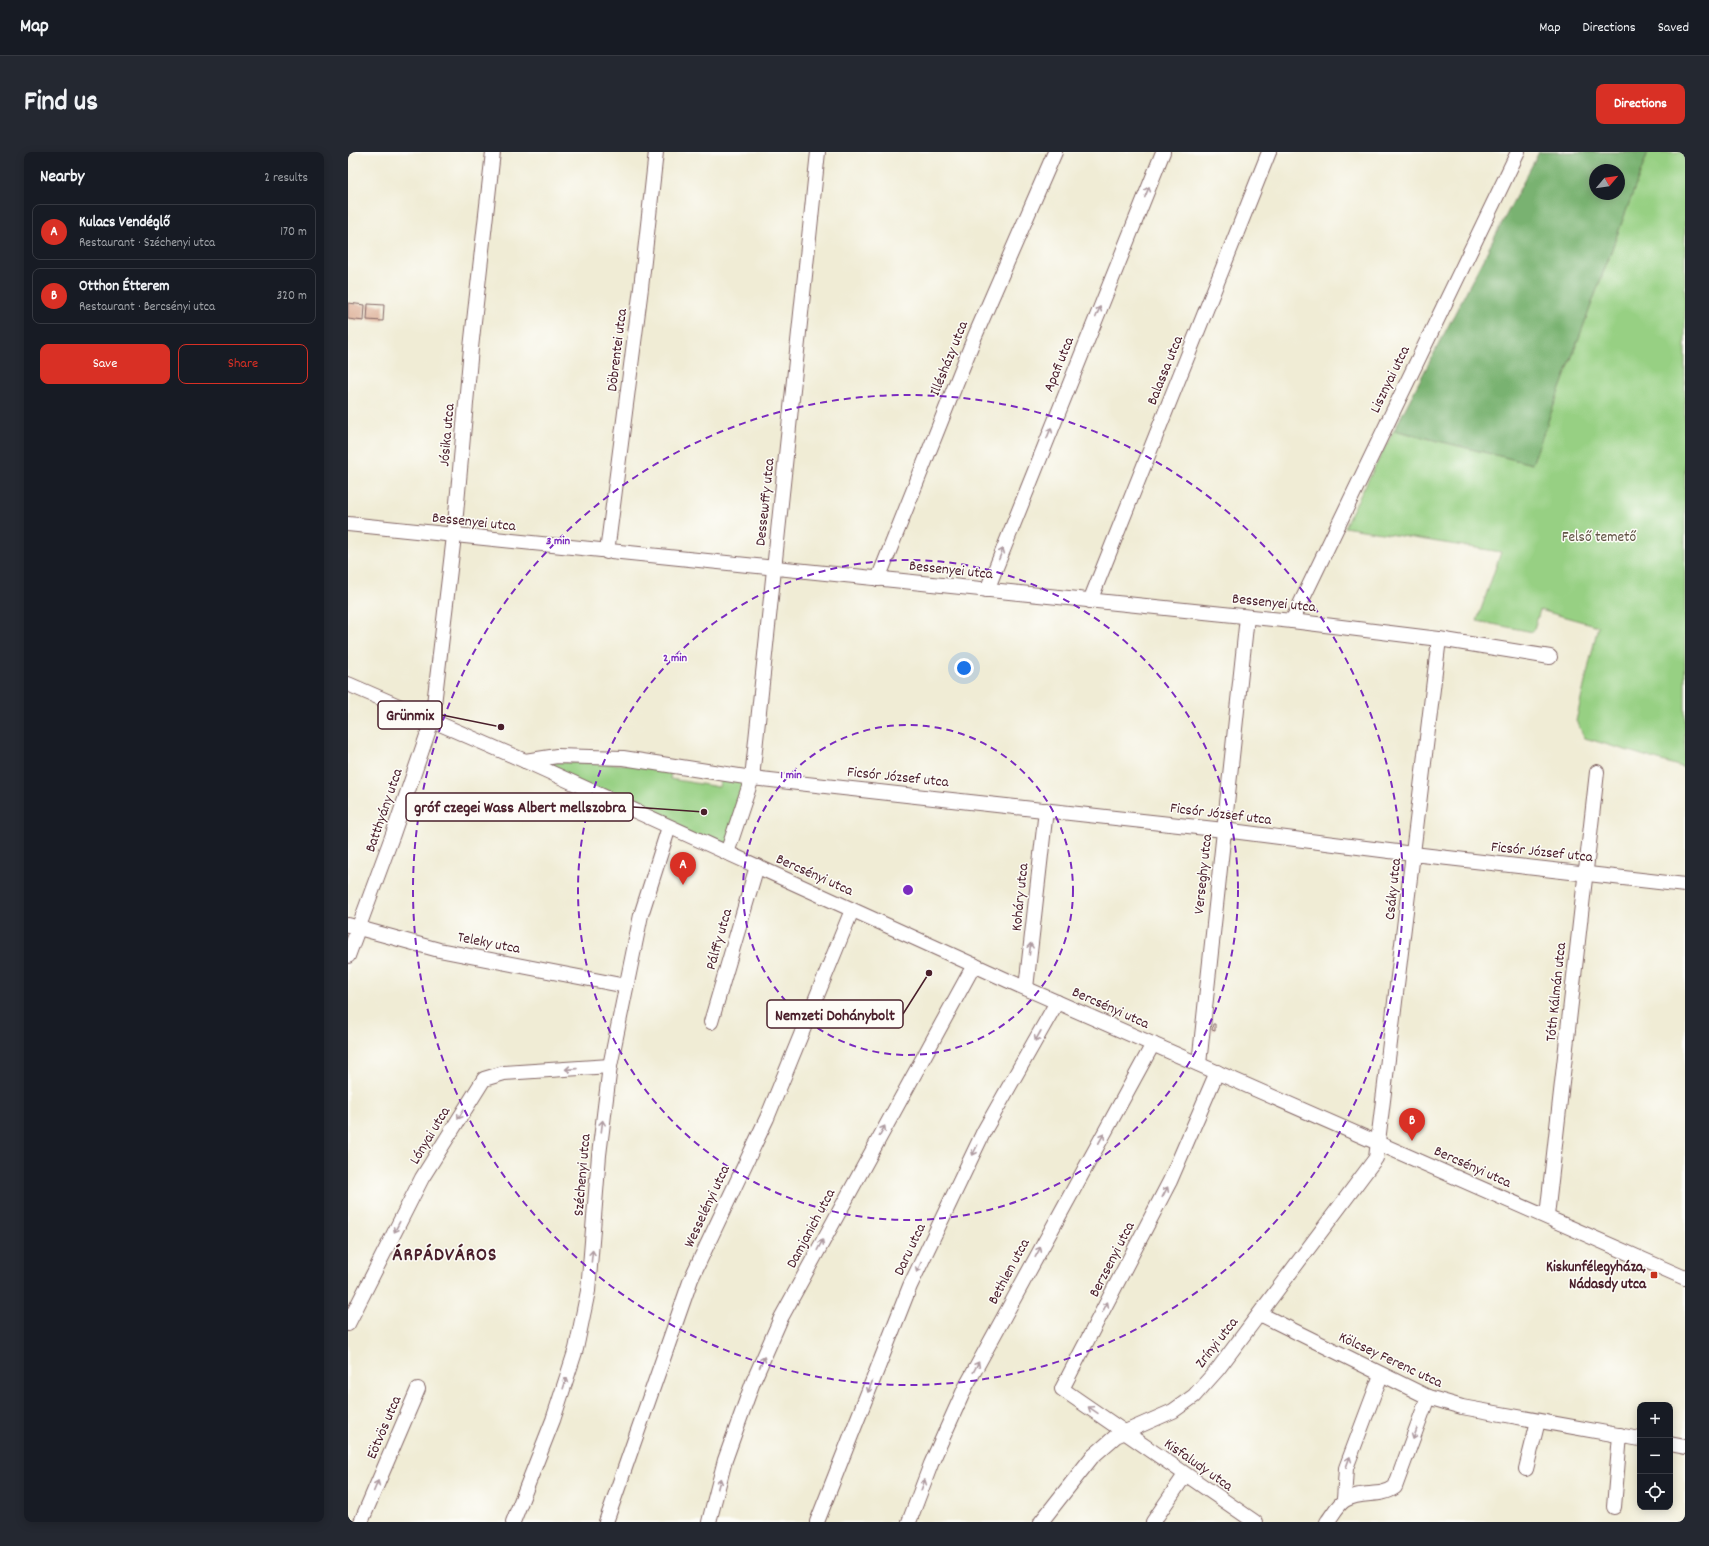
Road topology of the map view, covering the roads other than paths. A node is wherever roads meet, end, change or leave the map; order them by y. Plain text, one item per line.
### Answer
1 (493, 152) edge
2 (656, 152) edge
3 (818, 152) edge
4 (1055, 152) edge
5 (1163, 152) edge
6 (1269, 152) edge
7 (1518, 152) edge
8 (348, 524) edge
9 (454, 536) junction
10 (607, 552) junction
11 (774, 568) junction
12 (878, 579) junction
13 (987, 590) junction
14 (1090, 601) junction
15 (1247, 616) junction
16 (1292, 621) junction
17 (1439, 639) junction
18 (1550, 657) dead end
19 (348, 684) edge
20 (432, 721) junction
21 (525, 762) junction
22 (1597, 772) dead end
23 (752, 778) junction
24 (1046, 810) junction
25 (669, 826) junction
26 (1224, 830) junction
27 (727, 853) junction
28 (1413, 854) junction
29 (757, 866) junction
30 (1586, 873) junction
31 (1685, 885) edge
32 (852, 910) junction
33 (353, 927) edge
34 (348, 956) edge
35 (974, 965) junction
36 (626, 986) junction
37 (1026, 988) junction
38 (1057, 1002) junction
39 (711, 1022) dead end
40 (1153, 1044) junction
41 (1199, 1064) junction
42 (610, 1066) junction
43 (1217, 1072) junction
44 (1379, 1143) junction
45 (1547, 1216) junction
46 (1685, 1278) edge
47 (1260, 1314) junction
48 (348, 1324) edge
49 (1381, 1375) junction
50 (418, 1389) dead end
51 (1428, 1397) junction
52 (1538, 1420) junction
53 (1125, 1432) junction
54 (1620, 1435) junction
55 (1637, 1438) edge
56 (1673, 1444) edge
57 (1685, 1446) edge
58 (1526, 1469) dead end
59 (1185, 1475) junction
60 (1344, 1500) junction
61 (1614, 1507) dead end
62 (361, 1522) edge
63 (513, 1522) edge
64 (606, 1522) edge
65 (709, 1522) edge
66 (817, 1522) edge
67 (909, 1522) edge
68 (1041, 1522) edge
69 (1153, 1522) edge
70 (1254, 1522) edge
71 (1327, 1522) edge

1 - 9 street, Jósika utca
2 - 10 street, Döbrentei utca
3 - 11 street, Dessewffy utca
4 - 12 street, Illésházy utca
13 -> 5 street, Apafi utca
6 - 14 street, Balassa utca
7 - 16 street, Lisznyai utca
8 - 9 street, Bessenyei utca
9 - 10 street, Bessenyei utca
9 - 20 street, Jósika utca
10 - 11 street, Bessenyei utca
11 - 12 street, Bessenyei utca
11 - 23 street, Dessewffy utca
12 - 13 street, Bessenyei utca
13 - 14 street, Bessenyei utca
14 - 15 street, Bessenyei utca
15 - 16 street, Bessenyei utca
15 - 26 street, Verseghy utca
16 - 17 street, Bessenyei utca
17 - 18 street, Bessenyei utca
17 - 28 street, Csáky utca
19 - 20 street, Bercsényi utca
20 - 21 street, Bercsényi utca
20 - 33 street, Batthyány utca
21 - 23 street
21 - 25 street, Bercsényi utca
22 - 30 street, Tóth Kálmán utca
23 - 24 street, Ficsór József utca
23 - 27 street, Dessewffy utca
24 - 26 street, Ficsór József utca
37 -> 24 street, Koháry utca
25 - 27 street, Bercsényi utca
25 - 36 street, Széchenyi utca
26 - 28 street, Ficsór József utca
26 - 41 street, Verseghy utca
27 - 29 street, Bercsényi utca
28 - 30 street, Ficsór József utca
28 - 44 street, Csáky utca
29 - 32 street, Bercsényi utca
29 - 39 street, Pálffy utca
30 - 31 street, Ficsór József utca
30 - 45 street, Tóth Kálmán utca
32 - 35 street, Bercsényi utca
32 - 64 street, Wesselényi utca
33 - 34 street, Batthyány utca
33 - 36 street, Teleky utca
35 - 37 street, Bercsényi utca
65 -> 35 street, Damjanich utca
36 - 42 street, Széchenyi utca
37 - 38 street, Bercsényi utca
38 - 40 street, Bercsényi utca
38 -> 66 street, Daru utca
40 - 41 street, Bercsényi utca
67 -> 40 street, Bethlen utca
41 - 43 street, Bercsényi utca
42 -> 48 street, Lónyai utca
63 -> 42 street, Széchenyi utca
43 - 44 street, Bercsényi utca
53 -> 43 street, Berzsenyi utca
44 - 45 street, Bercsényi utca
44 - 47 street, Zrínyi utca
45 - 46 street, Bercsényi utca
47 - 49 street, Kölcsey Ferenc utca
47 - 53 street, Zrínyi utca
49 - 51 street, Kölcsey Ferenc utca
60 -> 49 street
62 -> 50 street, Eötvös utca
51 - 52 street, Kölcsey Ferenc utca
51 -> 60 street
52 - 54 street, Kölcsey Ferenc utca
52 - 58 street
53 - 59 street, Kisfaludy utca
53 - 68 street, Zrínyi utca
54 - 55 street, Kölcsey Ferenc utca
54 - 61 street
56 - 57 street
59 - 69 street
59 - 70 street, Kisfaludy utca
60 - 71 street

